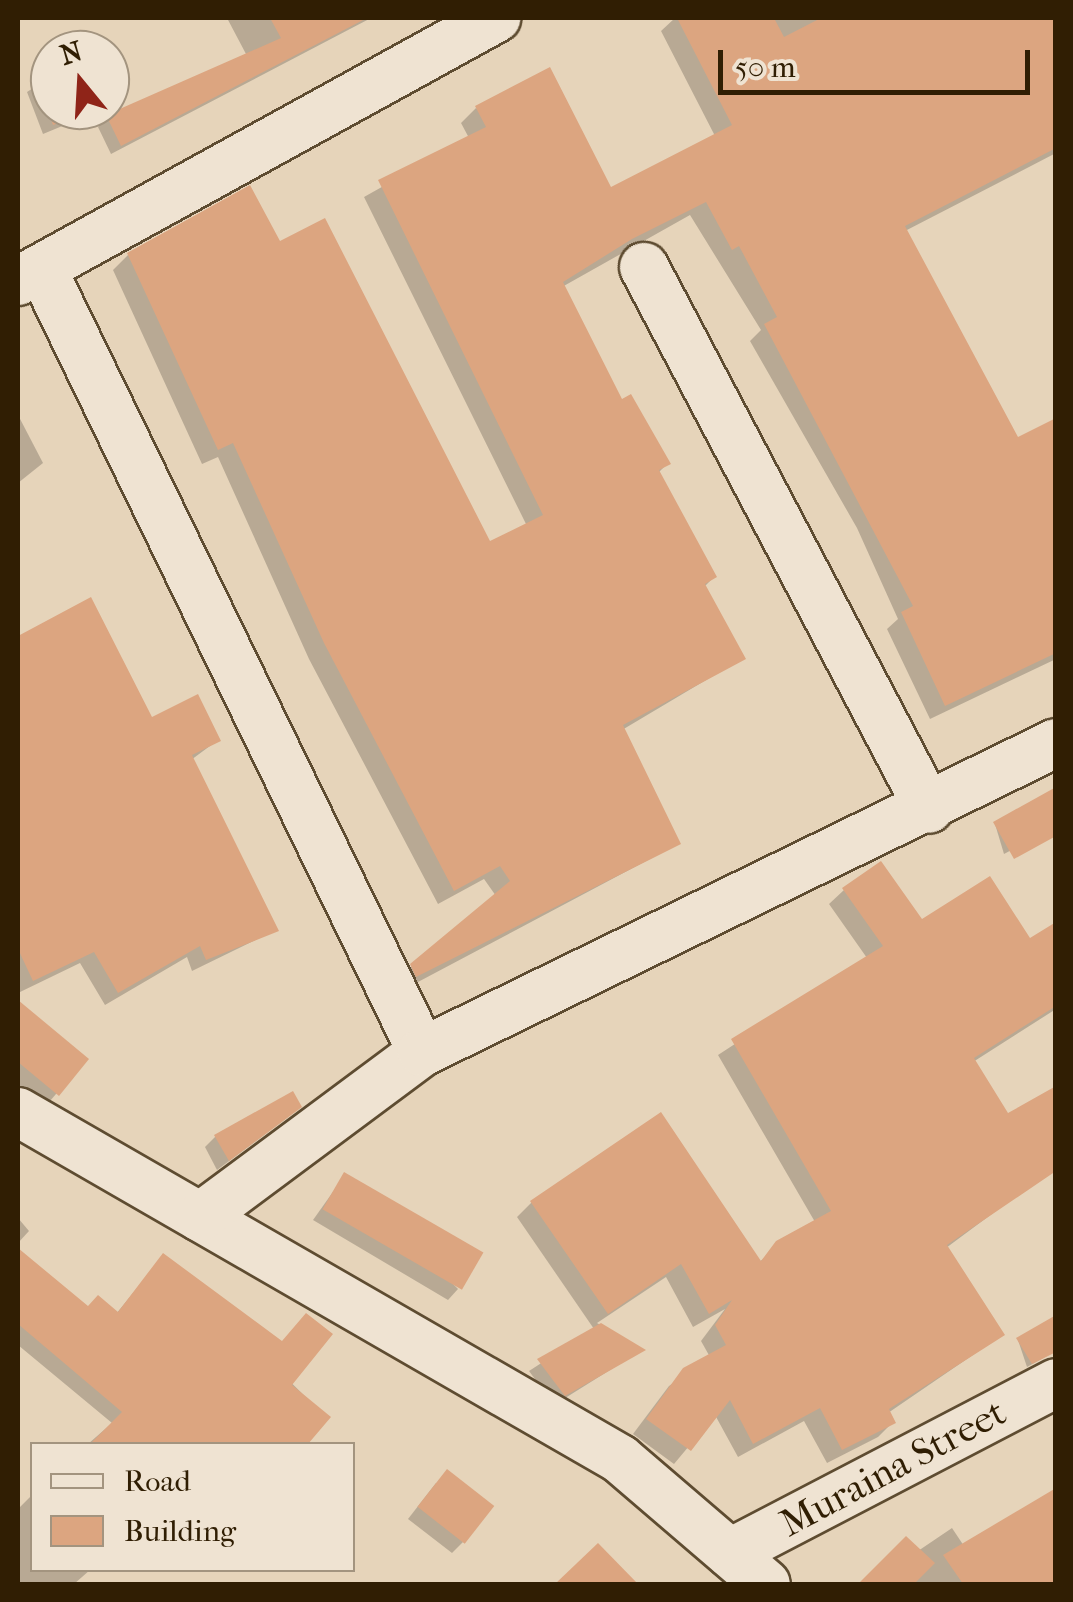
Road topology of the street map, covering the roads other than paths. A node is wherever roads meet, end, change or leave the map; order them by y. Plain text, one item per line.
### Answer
1 (496, 18) edge
2 (644, 267) dead end
3 (30, 275) edge
4 (1056, 743) edge
5 (929, 808) junction
6 (422, 1052) junction
7 (18, 1112) edge
8 (200, 1217) junction
9 (1056, 1383) edge
10 (730, 1553) junction
11 (766, 1584) edge

1 - 3 street
2 - 5 street
3 - 6 street
4 - 5 street
5 - 6 street
6 - 8 street
7 - 8 street
8 - 10 street
9 - 10 street, Muraina Street
10 - 11 street

